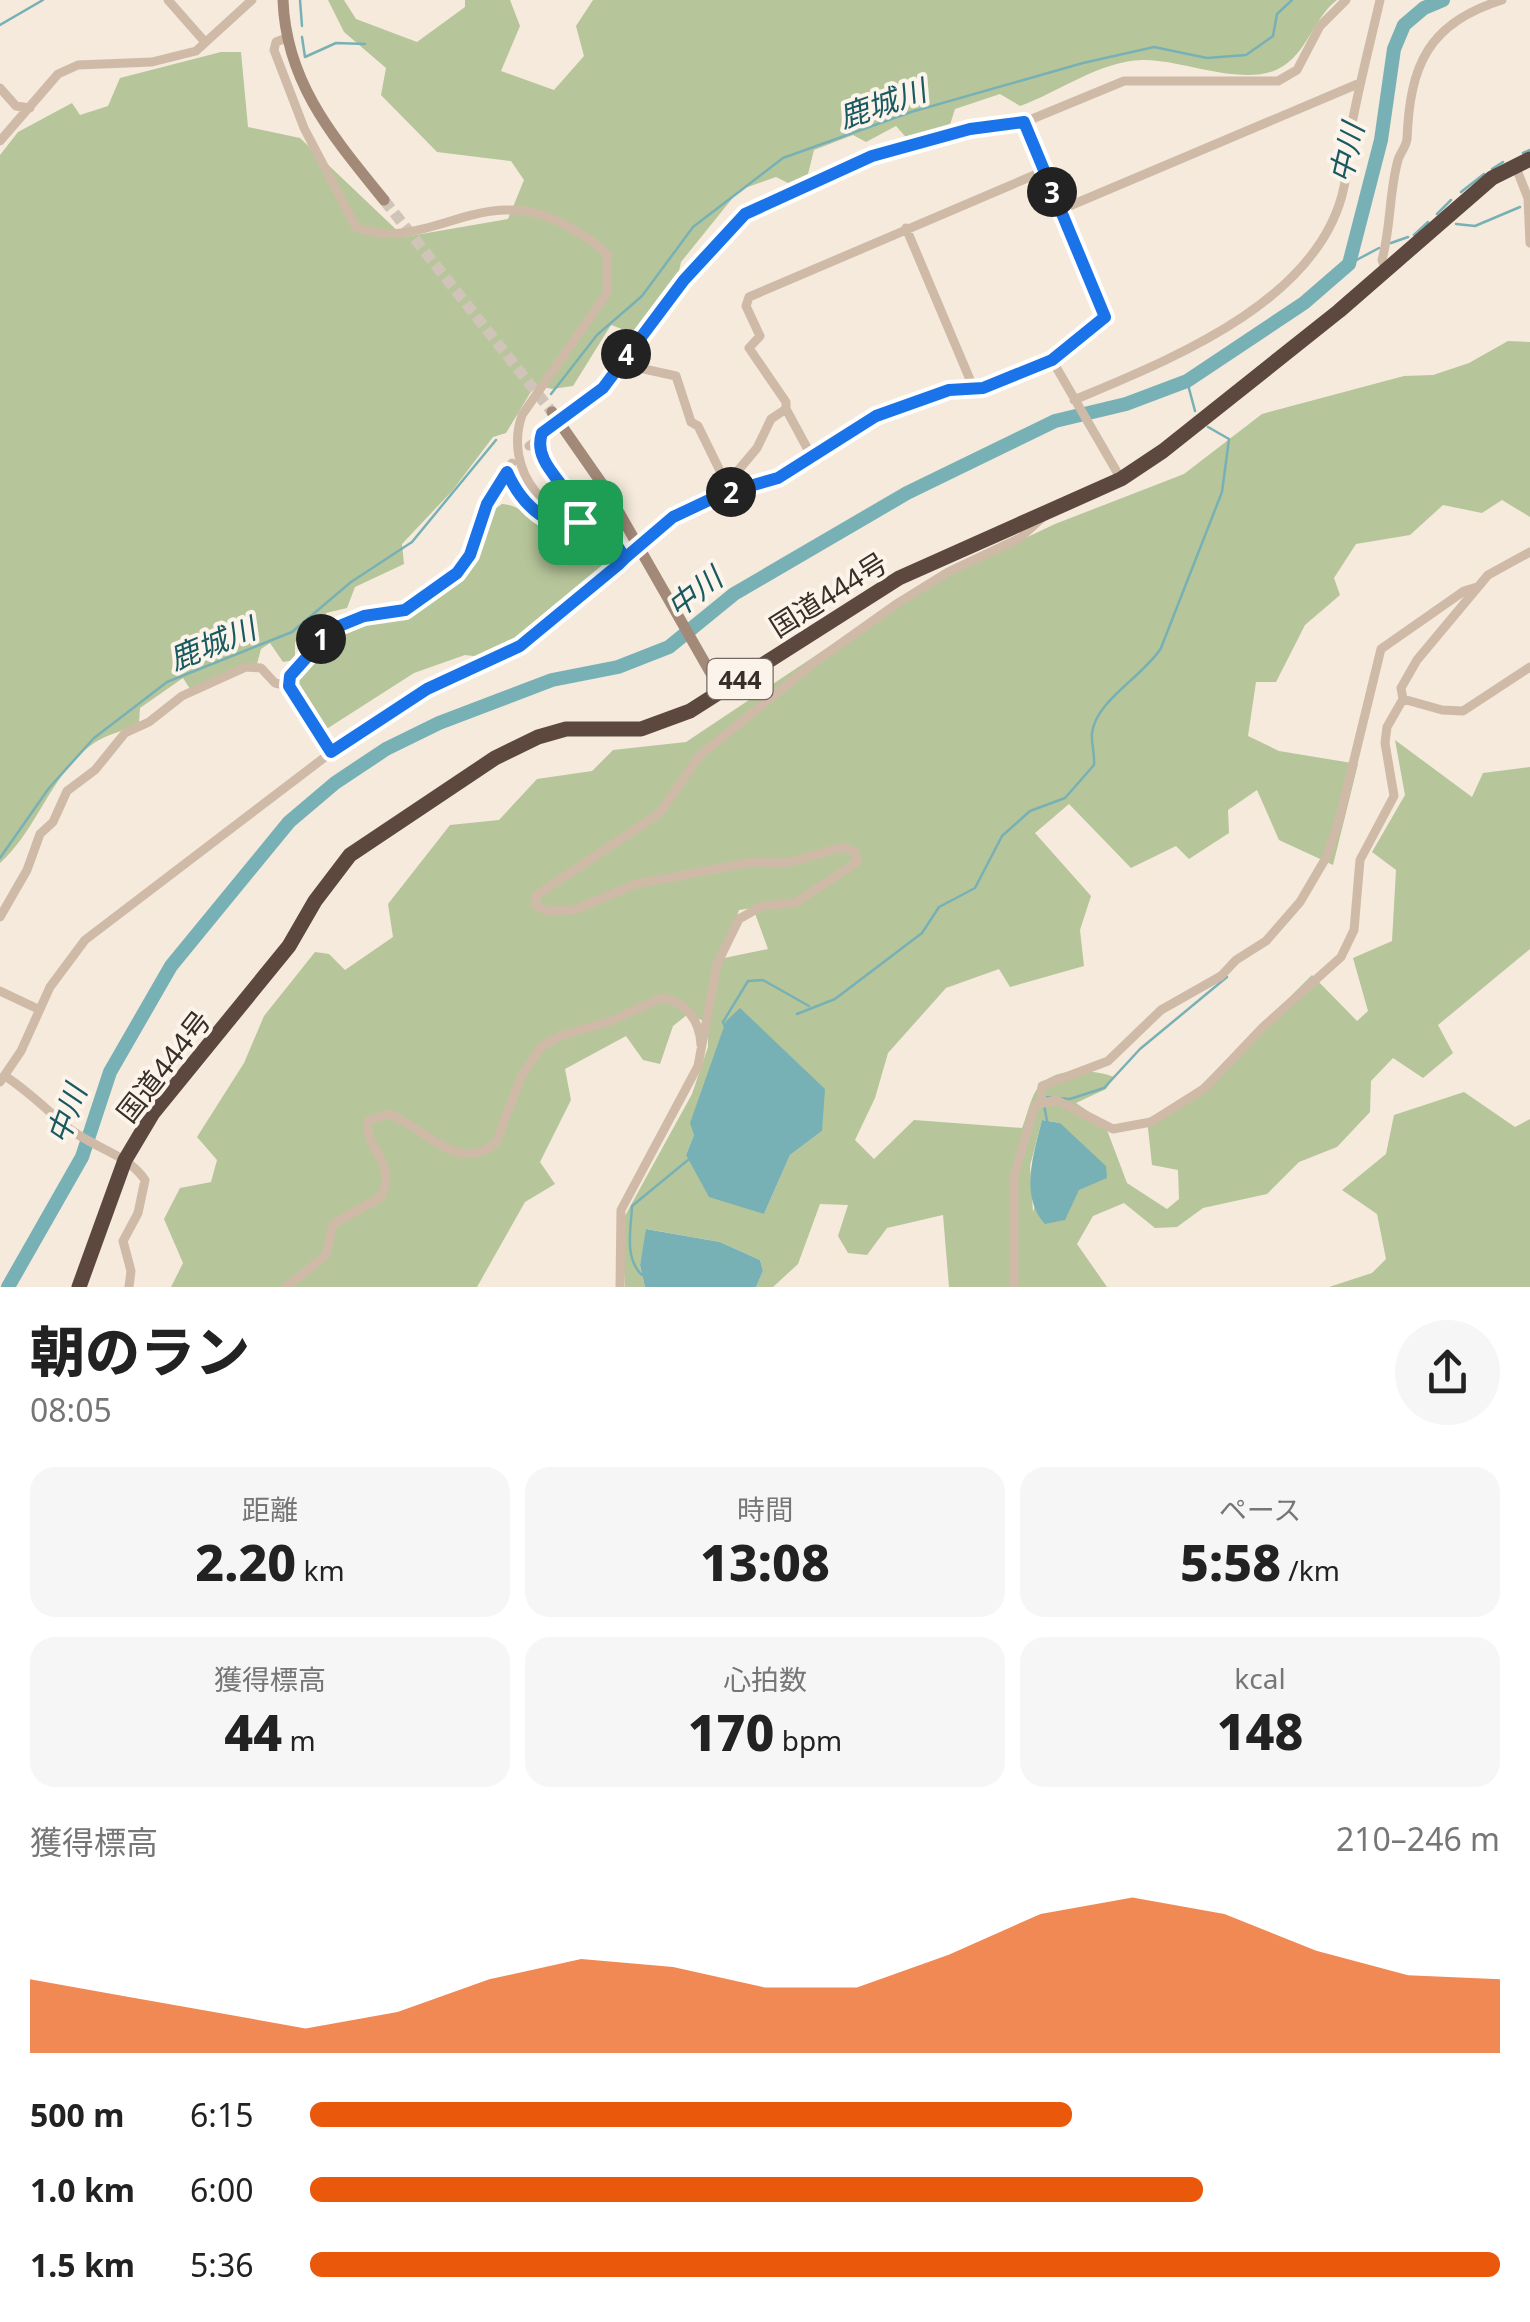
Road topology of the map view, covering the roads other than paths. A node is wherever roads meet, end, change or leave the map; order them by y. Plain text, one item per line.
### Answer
1 (168, 0) edge
2 (252, 0) edge
3 (283, 0) edge
4 (1346, 0) edge
5 (1380, 0) edge
6 (1502, 0) edge
7 (286, 38) junction
8 (205, 42) junction
9 (1360, 83) junction
10 (0, 88) edge
11 (30, 108) junction
12 (1024, 122) junction
13 (0, 141) edge
14 (1523, 162) edge
15 (1044, 171) junction
16 (384, 200) tunnel mouth
17 (1060, 210) junction
18 (906, 228) junction
19 (1530, 243) edge
20 (1386, 270) junction
21 (623, 359) junction
22 (1052, 360) junction
23 (974, 388) junction
24 (1074, 400) junction
25 (786, 409) junction
26 (555, 416) junction
27 (812, 458) junction
28 (1121, 479) junction
29 (605, 488) junction
30 (724, 488) junction
31 (580, 506) junction
32 (1043, 517) junction
33 (580, 522) junction
34 (607, 530) junction
35 (640, 547) junction
36 (1530, 552) edge
37 (625, 558) junction
38 (1477, 588) junction
39 (1530, 667) edge
40 (289, 686) junction
41 (721, 691) junction
42 (1402, 699) junction
43 (331, 752) junction
44 (0, 917) edge
45 (0, 990) edge
46 (38, 1009) junction
47 (702, 1048) junction
48 (2, 1078) edge
49 (1044, 1101) junction
50 (125, 1160) junction
51 (79, 1287) edge
52 (129, 1287) edge
53 (286, 1287) edge
54 (620, 1287) edge
55 (1014, 1287) edge

1 - 8 street
2 - 8 street
3 - 7 main road
4 - 12 street
5 - 9 street
6 - 20 street
7 - 16 main road
7 - 33 street
8 - 11 street
9 - 17 street
9 - 24 street
10 - 11 street
11 - 13 street
12 - 15 street
12 - 21 street
14 - 19 street
14 - 20 highway, 国道444号 / 444
15 - 17 street
15 - 18 street
17 - 22 street
18 - 23 street
18 - 25 street
20 - 28 highway, 国道444号 / 444
21 - 26 street
21 - 30 street
22 - 23 street
22 - 24 street
23 - 27 street
24 - 28 street
25 - 27 street
25 - 30 street
26 - 29 main road
26 - 31 street
27 - 30 street
28 - 32 highway, 国道444号 / 444
29 - 31 street
29 - 35 main road
30 - 35 street
31 - 33 street
32 - 41 highway, 国道444号 / 444
32 - 47 street
33 - 34 street
34 - 37 street
34 - 40 street
35 - 37 street
35 - 41 main road
36 - 38 street
37 - 43 street
38 - 42 street
38 - 49 street
39 - 42 street
40 - 43 street
40 - 44 street
41 - 50 highway, 国道444号 / 444
42 - 49 street
43 - 46 street
45 - 46 street
46 - 48 street
47 - 53 street
47 - 54 street
48 - 50 street
49 - 55 street
50 - 51 highway, 国道444号 / 444
50 - 52 street

